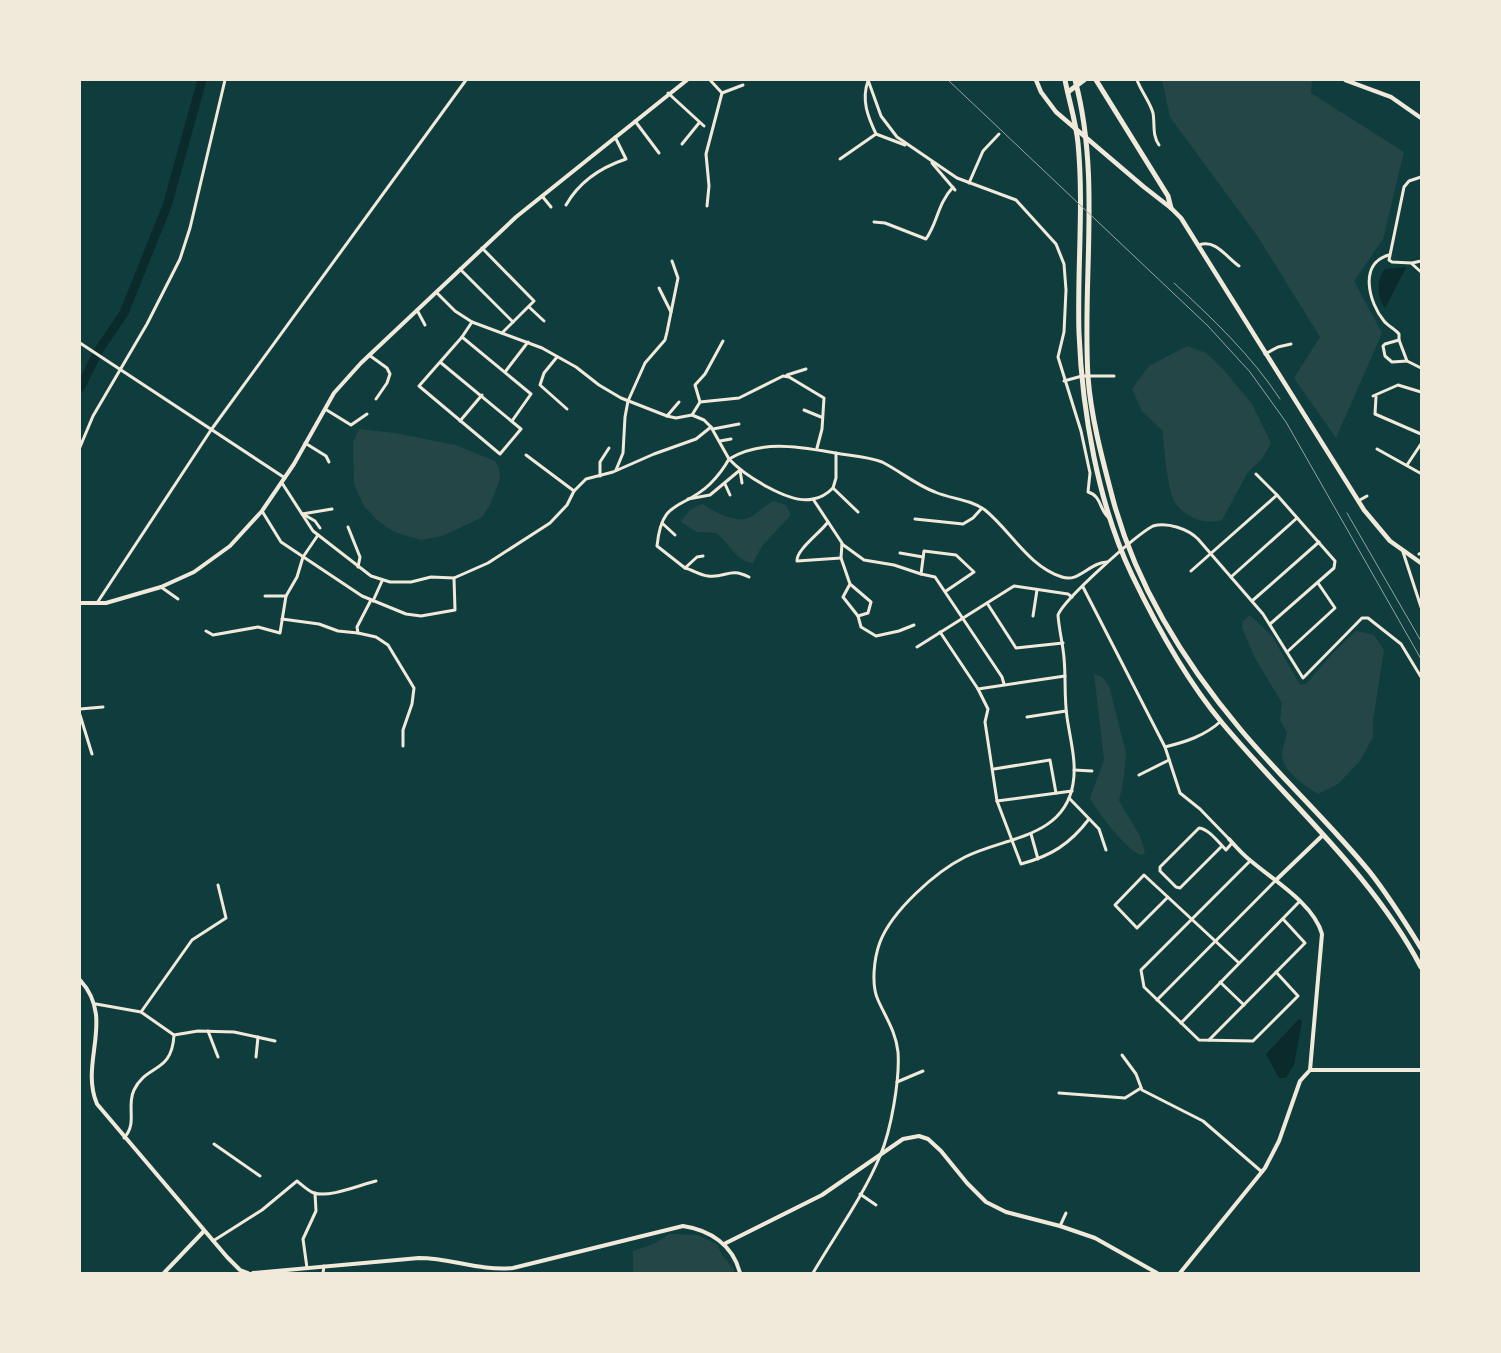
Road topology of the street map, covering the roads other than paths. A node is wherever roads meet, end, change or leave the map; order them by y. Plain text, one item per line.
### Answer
1 (224, 80) edge
2 (466, 80) edge
3 (687, 80) edge
4 (710, 80) edge
5 (868, 80) edge
6 (1036, 80) edge
7 (1065, 80) edge
8 (1075, 80) edge
9 (1084, 80) edge
10 (1096, 80) edge
11 (1137, 80) edge
12 (1345, 80) edge
13 (743, 84) dead end
14 (1077, 87) junction
15 (668, 92) junction
16 (1068, 92) junction
17 (722, 93) junction
18 (1421, 118) edge
19 (635, 121) junction
20 (699, 123) junction
21 (704, 126) dead end
22 (876, 134) junction
23 (999, 134) dead end
24 (615, 137) junction
25 (682, 144) dead end
26 (1159, 145) dead end
27 (908, 146) junction
28 (659, 153) dead end
29 (840, 159) dead end
30 (930, 161) junction
31 (1421, 177) edge
32 (970, 183) junction
33 (542, 196) junction
34 (566, 204) dead end
35 (707, 206) dead end
36 (550, 207) dead end
37 (1171, 208) junction
38 (874, 222) dead end
39 (1198, 245) junction
40 (482, 247) junction
41 (1389, 255) junction
42 (672, 261) dead end
43 (1421, 261) edge
44 (1411, 264) junction
45 (1239, 266) dead end
46 (460, 268) junction
47 (1421, 272) edge
48 (659, 288) dead end
49 (435, 292) junction
50 (529, 307) junction
51 (417, 310) junction
52 (671, 313) junction
53 (544, 321) dead end
54 (472, 322) junction
55 (513, 322) junction
56 (425, 325) dead end
57 (502, 332) junction
58 (462, 337) junction
59 (1399, 340) junction
60 (723, 341) dead end
61 (528, 342) junction
62 (80, 343) edge
63 (1291, 344) dead end
64 (1265, 354) junction
65 (369, 355) junction
66 (557, 357) junction
67 (1407, 361) junction
68 (440, 362) junction
69 (1421, 368) edge
70 (806, 369) dead end
71 (120, 370) junction
72 (505, 372) junction
73 (786, 375) junction
74 (1088, 375) junction
75 (1082, 376) junction
76 (1114, 376) dead end
77 (1064, 381) junction
78 (1421, 392) edge
79 (482, 395) junction
80 (376, 399) dead end
81 (628, 401) junction
82 (679, 402) dead end
83 (700, 402) junction
84 (324, 408) junction
85 (566, 409) dead end
86 (804, 410) dead end
87 (367, 414) dead end
88 (692, 415) junction
89 (667, 416) junction
90 (822, 418) junction
91 (460, 421) junction
92 (512, 421) junction
93 (739, 424) dead end
94 (712, 428) junction
95 (211, 430) junction
96 (1421, 434) edge
97 (731, 439) dead end
98 (720, 442) junction
99 (305, 443) junction
100 (1421, 444) edge
101 (80, 447) edge
102 (609, 448) dead end
103 (817, 448) junction
104 (1377, 449) dead end
105 (836, 453) junction
106 (526, 455) dead end
107 (729, 459) junction
108 (329, 462) dead end
109 (1407, 465) junction
110 (616, 470) junction
111 (740, 470) junction
112 (1256, 474) dead end
113 (1420, 474) edge
114 (600, 476) junction
115 (284, 481) junction
116 (742, 483) dead end
117 (725, 484) junction
118 (833, 488) junction
119 (574, 491) junction
120 (730, 495) dead end
121 (1277, 495) junction
122 (1367, 496) dead end
123 (688, 499) junction
124 (813, 499) junction
125 (1358, 501) junction
126 (982, 508) junction
127 (332, 509) dead end
128 (262, 511) junction
129 (858, 512) dead end
130 (302, 514) junction
131 (1297, 518) junction
132 (915, 519) dead end
133 (828, 522) junction
134 (1113, 522) junction
135 (662, 523) junction
136 (348, 527) dead end
137 (320, 528) dead end
138 (318, 535) junction
139 (675, 535) dead end
140 (1319, 542) junction
141 (842, 543) junction
142 (1128, 544) junction
143 (1122, 550) junction
144 (1404, 552) junction
145 (900, 553) dead end
146 (1211, 554) junction
147 (703, 556) dead end
148 (303, 557) junction
149 (923, 557) junction
150 (841, 558) junction
151 (1107, 562) junction
152 (1421, 563) edge
153 (358, 567) junction
154 (685, 568) junction
155 (1191, 571) dead end
156 (921, 574) junction
157 (749, 577) dead end
158 (1231, 577) junction
159 (454, 578) junction
160 (382, 581) junction
161 (1318, 583) junction
162 (850, 584) junction
163 (162, 586) junction
164 (1083, 587) junction
165 (1037, 590) junction
166 (946, 591) junction
167 (265, 596) dead end
168 (286, 596) junction
169 (1072, 597) junction
170 (178, 599) dead end
171 (372, 601) junction
172 (1252, 601) junction
173 (97, 602) junction
174 (80, 603) edge
175 (987, 603) junction
176 (1421, 607) edge
177 (858, 616) junction
178 (1033, 616) dead end
179 (963, 617) junction
180 (282, 620) junction
181 (1270, 624) junction
182 (914, 625) dead end
183 (206, 631) dead end
184 (940, 632) junction
185 (358, 633) junction
186 (1063, 643) junction
187 (917, 647) dead end
188 (1287, 652) junction
189 (1065, 676) junction
190 (1421, 677) edge
191 (1004, 684) junction
192 (978, 689) junction
193 (102, 706) dead end
194 (80, 709) edge
195 (1066, 711) junction
196 (80, 715) edge
197 (1027, 717) dead end
198 (1221, 722) junction
199 (403, 746) dead end
200 (1165, 747) junction
201 (92, 754) dead end
202 (1169, 760) junction
203 (994, 769) junction
204 (1074, 770) junction
205 (1092, 771) dead end
206 (1139, 775) dead end
207 (1072, 791) junction
208 (1056, 793) junction
209 (1069, 798) junction
210 (997, 801) junction
211 (1089, 819) junction
212 (1031, 834) junction
213 (1323, 836) junction
214 (1012, 840) junction
215 (1231, 841) junction
216 (1222, 846) junction
217 (1106, 850) dead end
218 (1038, 859) junction
219 (1250, 861) junction
220 (1276, 880) junction
221 (218, 885) dead end
222 (1168, 897) junction
223 (1300, 902) junction
224 (1192, 918) junction
225 (1283, 920) junction
226 (1215, 940) junction
227 (1421, 948) edge
228 (1239, 963) junction
229 (1421, 967) edge
230 (1276, 972) junction
231 (80, 980) edge
232 (1220, 982) junction
233 (1157, 1000) junction
234 (96, 1004) junction
235 (1244, 1004) junction
236 (141, 1012) junction
237 (1181, 1023) junction
238 (208, 1031) junction
239 (174, 1034) junction
240 (258, 1037) junction
241 (1209, 1040) junction
242 (275, 1041) dead end
243 (1122, 1055) dead end
244 (218, 1057) dead end
245 (256, 1057) dead end
246 (1310, 1070) junction
247 (1421, 1070) edge
248 (924, 1071) dead end
249 (897, 1082) junction
250 (1141, 1088) junction
251 (1059, 1093) dead end
252 (124, 1138) junction
253 (214, 1144) dead end
254 (881, 1155) junction
255 (1262, 1172) junction
256 (260, 1176) dead end
257 (376, 1181) dead end
258 (315, 1193) junction
259 (860, 1194) junction
260 (876, 1205) dead end
261 (1066, 1213) dead end
262 (1060, 1226) junction
263 (204, 1231) junction
264 (213, 1241) junction
265 (724, 1244) junction
266 (324, 1266) junction
267 (307, 1268) junction
268 (241, 1272) edge
269 (164, 1273) edge
270 (248, 1273) edge
271 (253, 1273) edge
272 (323, 1273) edge
273 (740, 1273) edge
274 (813, 1273) edge
275 (1157, 1273) edge
276 (1180, 1273) edge

1 - 71 street
2 - 95 street
3 - 15 street
4 - 17 street
5 - 22 street
5 - 27 street
6 - 37 main road
7 - 16 highway
8 - 14 highway
9 - 14 highway
10 - 37 highway
11 - 26 street
12 - 18 street
13 - 17 street
14 - 16 highway
14 - 74 highway
15 - 19 street
15 - 20 street
16 - 75 highway
17 - 35 street
19 - 24 street
19 - 28 street
20 - 21 street
20 - 25 street
22 - 27 street
22 - 29 street
23 - 32 street
24 - 33 street
24 - 34 street
27 - 30 street
30 - 32 street
30 - 38 street
31 - 41 street
32 - 77 street
33 - 36 street
33 - 40 street
37 - 39 main road
39 - 45 street
39 - 64 main road
40 - 46 street
40 - 50 street
41 - 44 street
41 - 59 street
42 - 52 street
43 - 44 street
44 - 47 street
46 - 49 street
46 - 55 street
48 - 52 street
49 - 51 street
49 - 54 street
50 - 53 street
50 - 55 street
51 - 56 street
51 - 65 street
52 - 81 street
54 - 57 street
54 - 58 street
55 - 57 street
57 - 61 street
58 - 68 street
58 - 72 street
59 - 67 street
59 - 67 street
60 - 83 street
61 - 66 street
61 - 72 street
62 - 71 street
63 - 64 street
64 - 125 main road
65 - 80 street
65 - 84 street
66 - 81 street
66 - 85 street
67 - 69 street
68 - 79 street
68 - 91 street
70 - 73 street
71 - 95 street
71 - 101 street
72 - 92 street
73 - 83 street
73 - 90 street
74 - 75 street
74 - 76 street
74 - 142 highway
75 - 77 street
75 - 134 highway
77 - 134 street
78 - 96 street
79 - 91 street
79 - 92 street
81 - 89 street
81 - 110 street
82 - 89 street
83 - 88 street
84 - 87 street
84 - 99 street
86 - 90 street
88 - 89 street
88 - 94 street
90 - 103 street
91 - 92 street
93 - 94 street
94 - 98 street
94 - 110 street
95 - 115 street
95 - 173 street
97 - 98 street
98 - 107 street
99 - 108 street
99 - 115 street
100 - 109 street
102 - 114 street
103 - 105 street
103 - 107 street
104 - 109 street
105 - 118 street
105 - 126 street
106 - 119 street
107 - 111 street
107 - 123 street
109 - 113 street
110 - 114 street
111 - 116 street
111 - 117 street
111 - 124 street
112 - 121 street
114 - 119 street
115 - 128 street
115 - 130 street
117 - 120 street
117 - 123 street
118 - 124 street
118 - 129 street
119 - 159 street
121 - 131 street
121 - 146 street
122 - 125 street
123 - 135 street
124 - 133 street
125 - 144 main road
126 - 132 street
126 - 151 street
127 - 130 street
128 - 148 street
128 - 163 street
130 - 137 street
130 - 138 street
131 - 140 street
131 - 158 street
133 - 141 street
133 - 150 street
134 - 143 highway
135 - 139 street
135 - 154 street
136 - 153 street
138 - 148 street
138 - 153 street
140 - 161 street
140 - 172 street
141 - 150 street
141 - 156 street
142 - 143 street
142 - 146 street
142 - 227 highway
143 - 151 street
143 - 198 highway
144 - 152 main road
144 - 176 street
145 - 149 street
146 - 155 street
146 - 158 street
147 - 154 street
148 - 168 street
148 - 171 street
149 - 156 street
149 - 166 street
150 - 162 street
151 - 164 street
153 - 160 street
154 - 157 street
156 - 166 street
158 - 172 street
159 - 160 street
159 - 171 street
160 - 171 street
161 - 181 street
161 - 188 street
162 - 177 street
162 - 177 street
163 - 170 street
163 - 173 street
164 - 169 street
164 - 200 street
165 - 169 street
165 - 175 street
165 - 178 street
166 - 179 street
167 - 168 street
168 - 180 street
169 - 186 street
171 - 185 street
172 - 181 street
173 - 174 street
175 - 179 street
175 - 186 street
177 - 182 street
179 - 184 street
179 - 191 street
180 - 183 street
180 - 185 street
181 - 188 street
184 - 187 street
184 - 192 street
185 - 199 street
186 - 189 street
188 - 190 street
189 - 191 street
189 - 195 street
191 - 192 street
192 - 203 street
193 - 194 street
195 - 197 street
195 - 204 street
196 - 201 street
198 - 200 street
198 - 213 highway
200 - 202 street
202 - 206 street
202 - 215 street
203 - 208 street
203 - 210 street
204 - 205 street
204 - 207 street
207 - 208 street
207 - 209 street
208 - 210 street
209 - 211 street
209 - 212 street
210 - 214 street
211 - 217 street
211 - 218 street
212 - 214 street
212 - 218 street
213 - 220 street
213 - 229 highway
214 - 218 street
214 - 249 street
215 - 216 street
215 - 219 street
216 - 216 street
219 - 220 street
219 - 224 street
220 - 223 street
220 - 226 street
221 - 236 street
222 - 222 street
222 - 224 street
223 - 225 street
223 - 246 street
224 - 226 street
224 - 233 street
225 - 228 street
225 - 230 street
226 - 228 street
226 - 233 street
228 - 232 street
230 - 235 street
230 - 241 street
231 - 234 street
232 - 235 street
232 - 237 street
233 - 237 street
234 - 236 street
234 - 252 street
235 - 241 street
236 - 239 street
237 - 241 street
238 - 239 street
238 - 240 street
238 - 244 street
239 - 252 street
240 - 242 street
240 - 245 street
243 - 250 street
246 - 247 street
246 - 255 street
248 - 249 street
249 - 254 street
250 - 251 street
250 - 255 street
252 - 263 street
253 - 256 street
254 - 259 street
254 - 262 street
254 - 265 street
255 - 276 street
257 - 258 street
258 - 264 street
258 - 267 street
259 - 260 street
259 - 274 street
261 - 262 street
262 - 275 street
263 - 264 street
263 - 269 street
264 - 268 street
265 - 266 street
265 - 273 street
266 - 267 street
266 - 272 street
267 - 271 street
268 - 270 street

